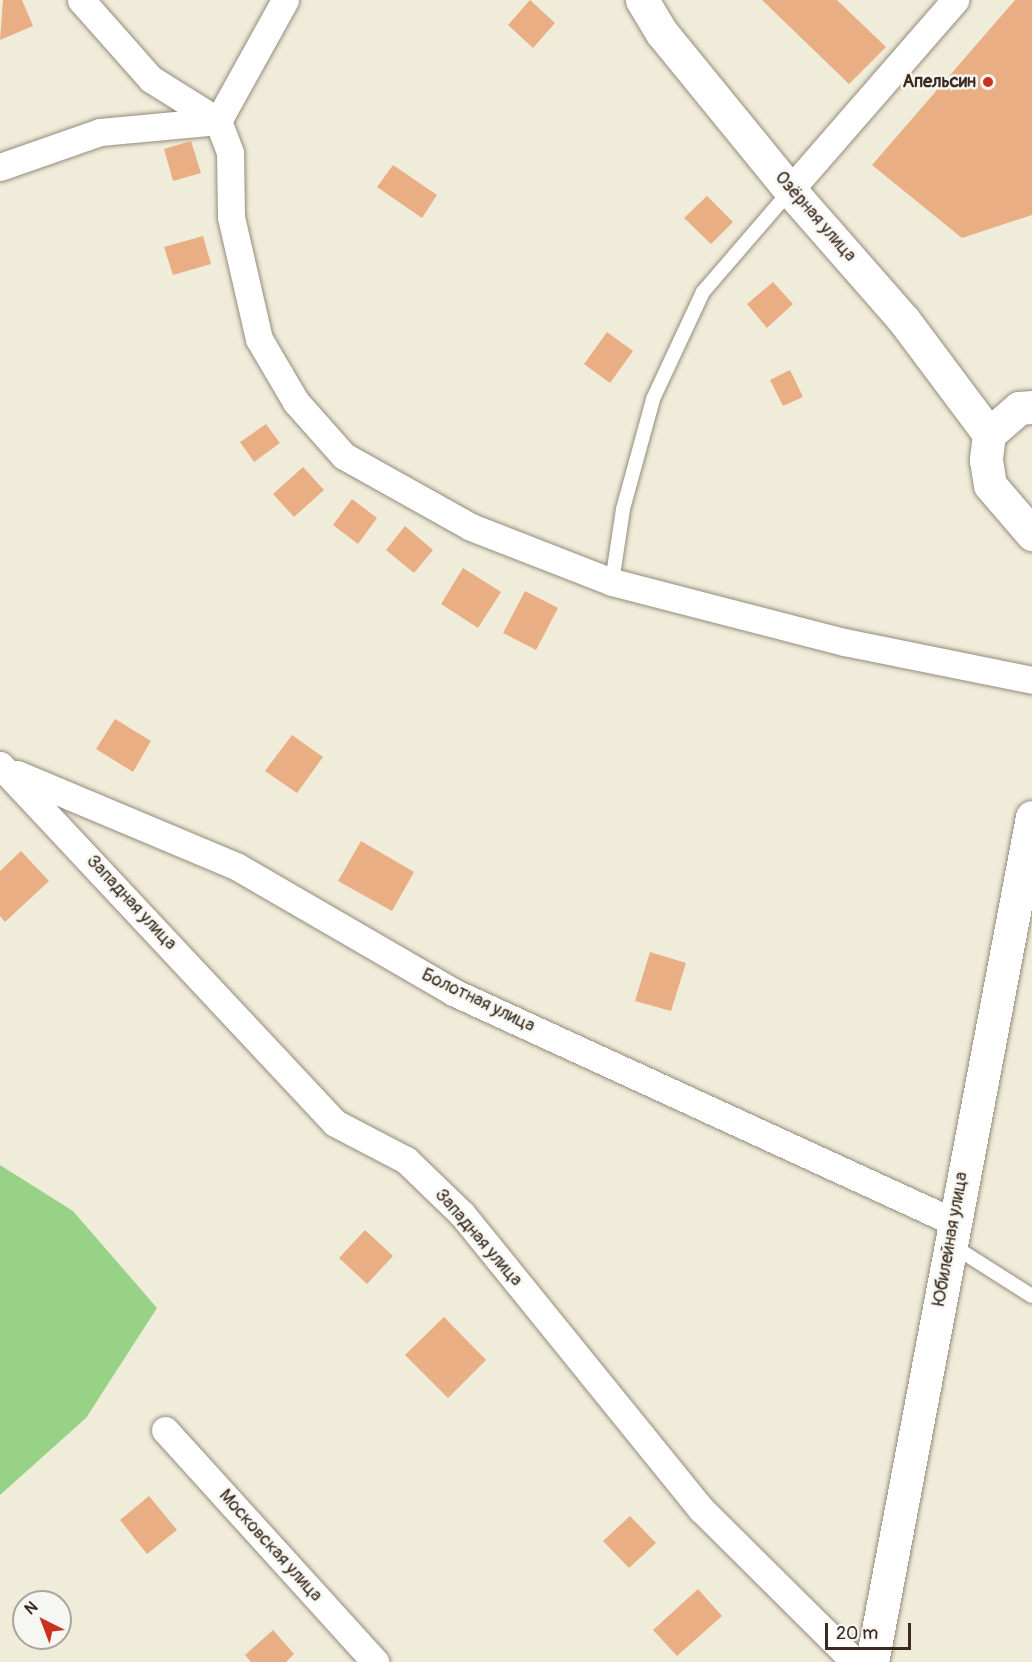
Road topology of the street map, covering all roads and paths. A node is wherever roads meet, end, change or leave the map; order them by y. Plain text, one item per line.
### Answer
1 (81, 0) edge
2 (285, 0) edge
3 (642, 0) edge
4 (955, 0) edge
5 (218, 121) junction
6 (0, 167) edge
7 (790, 190) junction
8 (1032, 407) edge
9 (989, 434) junction
10 (1032, 534) edge
11 (612, 582) junction
12 (1032, 680) edge
13 (4, 767) edge
14 (1032, 818) edge
15 (1022, 913) edge
16 (952, 1233) junction
17 (1032, 1296) edge
18 (165, 1431) dead end
19 (375, 1662) edge
20 (855, 1662) edge
21 (872, 1662) edge

1 - 5 street
2 - 5 street
3 - 7 main road, Озёрная улица
4 - 7 street
5 - 6 street
5 - 11 street
7 - 9 main road, Озёрная улица
7 - 11 lane
8 - 9 main road
9 - 10 main road
11 - 12 street
13 - 16 street, Болотная улица
13 - 20 street, Западная улица
14 - 15 main road, Юбилейная улица
15 - 16 main road, Юбилейная улица
16 - 17 lane
16 - 21 main road, Юбилейная улица
18 - 19 street, Московская улица

